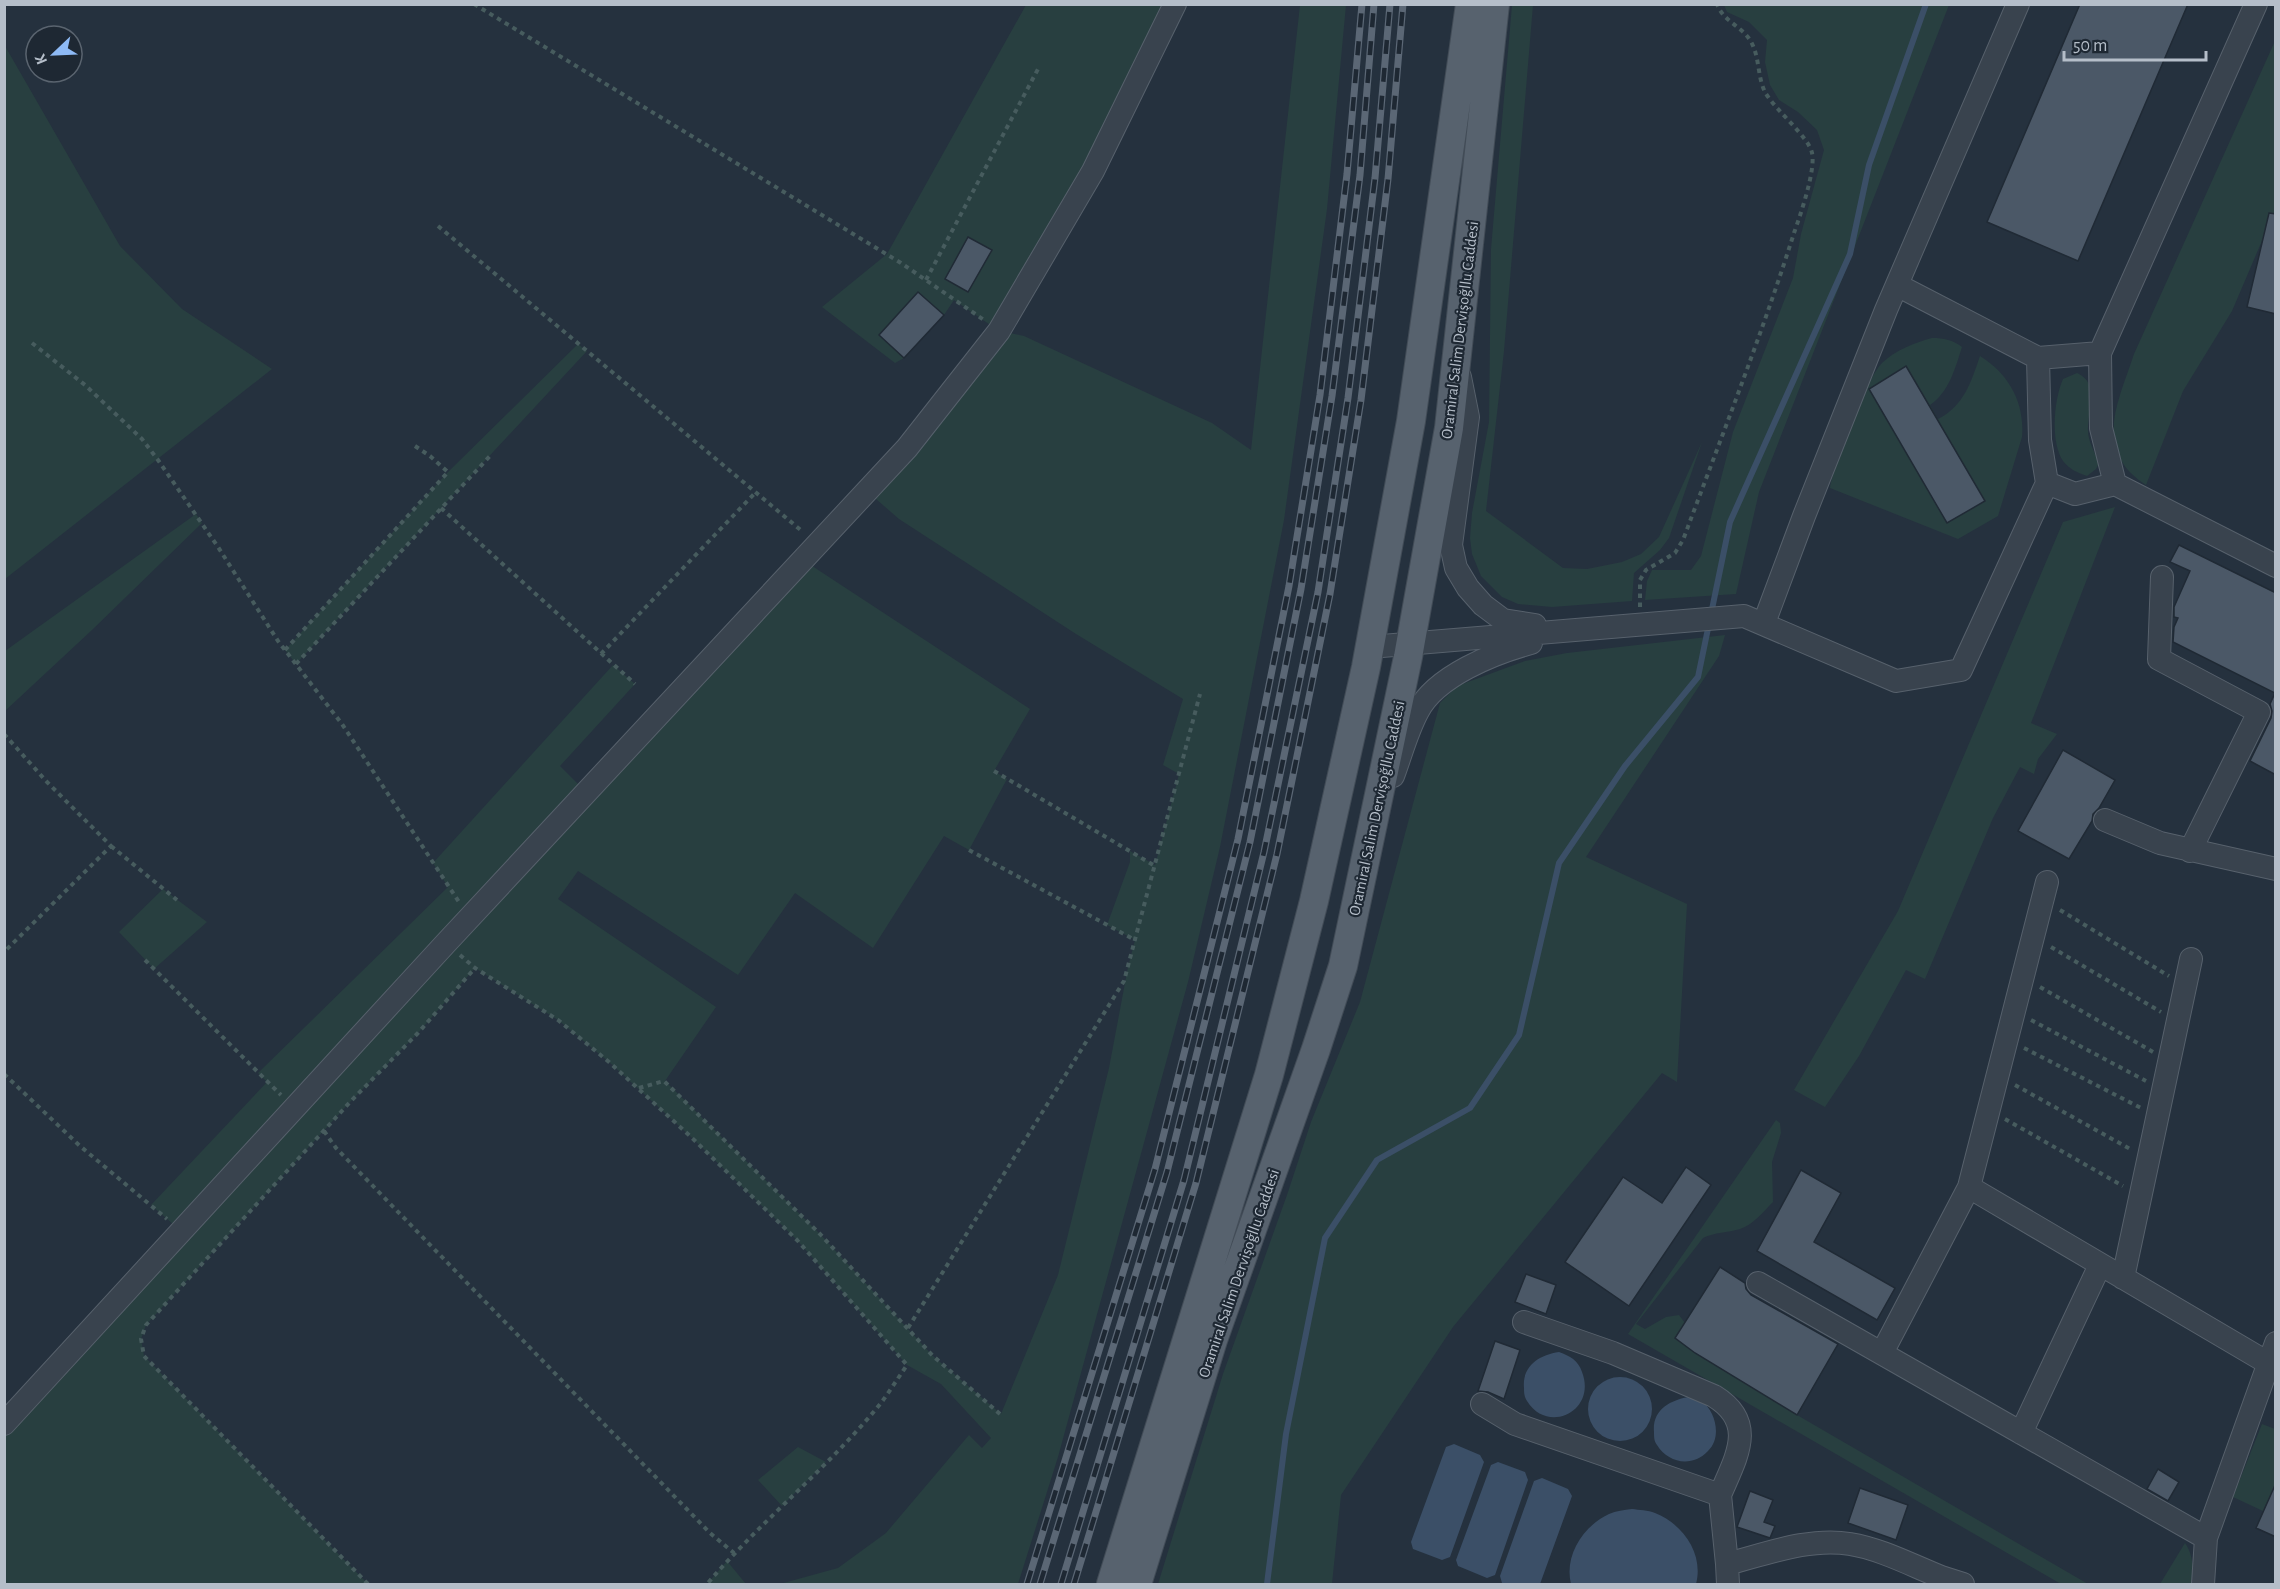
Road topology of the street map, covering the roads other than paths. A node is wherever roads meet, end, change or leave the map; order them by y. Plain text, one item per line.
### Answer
1 (1175, 4) edge
2 (1470, 4) edge
3 (1495, 4) edge
4 (2018, 4) edge
5 (2256, 4) edge
6 (1897, 285) junction
7 (2100, 354) junction
8 (2038, 358) junction
9 (1457, 359) junction
10 (2046, 483) junction
11 (2115, 484) junction
12 (2276, 566) edge
13 (2162, 577) dead end
14 (1754, 620) junction
15 (1578, 631) junction
16 (1410, 645) junction
17 (1370, 647) junction
18 (2105, 820) dead end
19 (1372, 831) junction
20 (2190, 851) junction
21 (2276, 869) edge
22 (2044, 891) road end
23 (2191, 959) dead end
24 (1969, 1187) junction
25 (2100, 1265) junction
26 (2123, 1278) junction
27 (1758, 1283) dead end
28 (1524, 1322) dead end
29 (1882, 1353) junction
30 (2272, 1353) edge
31 (1482, 1404) dead end
32 (4, 1424) edge
33 (2021, 1433) junction
34 (1720, 1495) junction
35 (2206, 1538) junction
36 (1728, 1574) edge
37 (1939, 1580) edge
38 (1111, 1584) edge
39 (1137, 1584) edge
40 (1963, 1584) edge
41 (2203, 1584) edge

1 - 32 street
2 - 17 main road, Oramiral Salim Dervişoğllu Caddesi
3 - 9 main road, Oramiral Salim Dervişoğllu Caddesi
4 - 6 street
5 - 7 street
6 - 8 street
6 - 14 street
7 - 8 street
7 - 11 street
8 - 10 street
9 - 15 street
9 - 16 main road, Oramiral Salim Dervişoğllu Caddesi
10 - 11 street
10 - 14 street
11 - 12 street
13 - 20 street
14 - 15 street
15 - 16 street
15 - 19 street
16 - 17 street
16 - 19 main road, Oramiral Salim Dervişoğllu Caddesi
17 - 38 main road, Oramiral Salim Dervişoğllu Caddesi
18 - 20 street
19 - 39 main road, Oramiral Salim Dervişoğllu Caddesi
20 - 21 street
22 - 24 street
23 - 26 street
24 - 25 street
24 - 29 street
25 - 26 street
25 - 33 street
26 - 30 street
27 - 29 street
28 - 34 street
29 - 33 street
30 - 35 street
31 - 34 street
33 - 35 street
34 - 36 street
35 - 41 street
36 - 37 street
37 - 40 street

